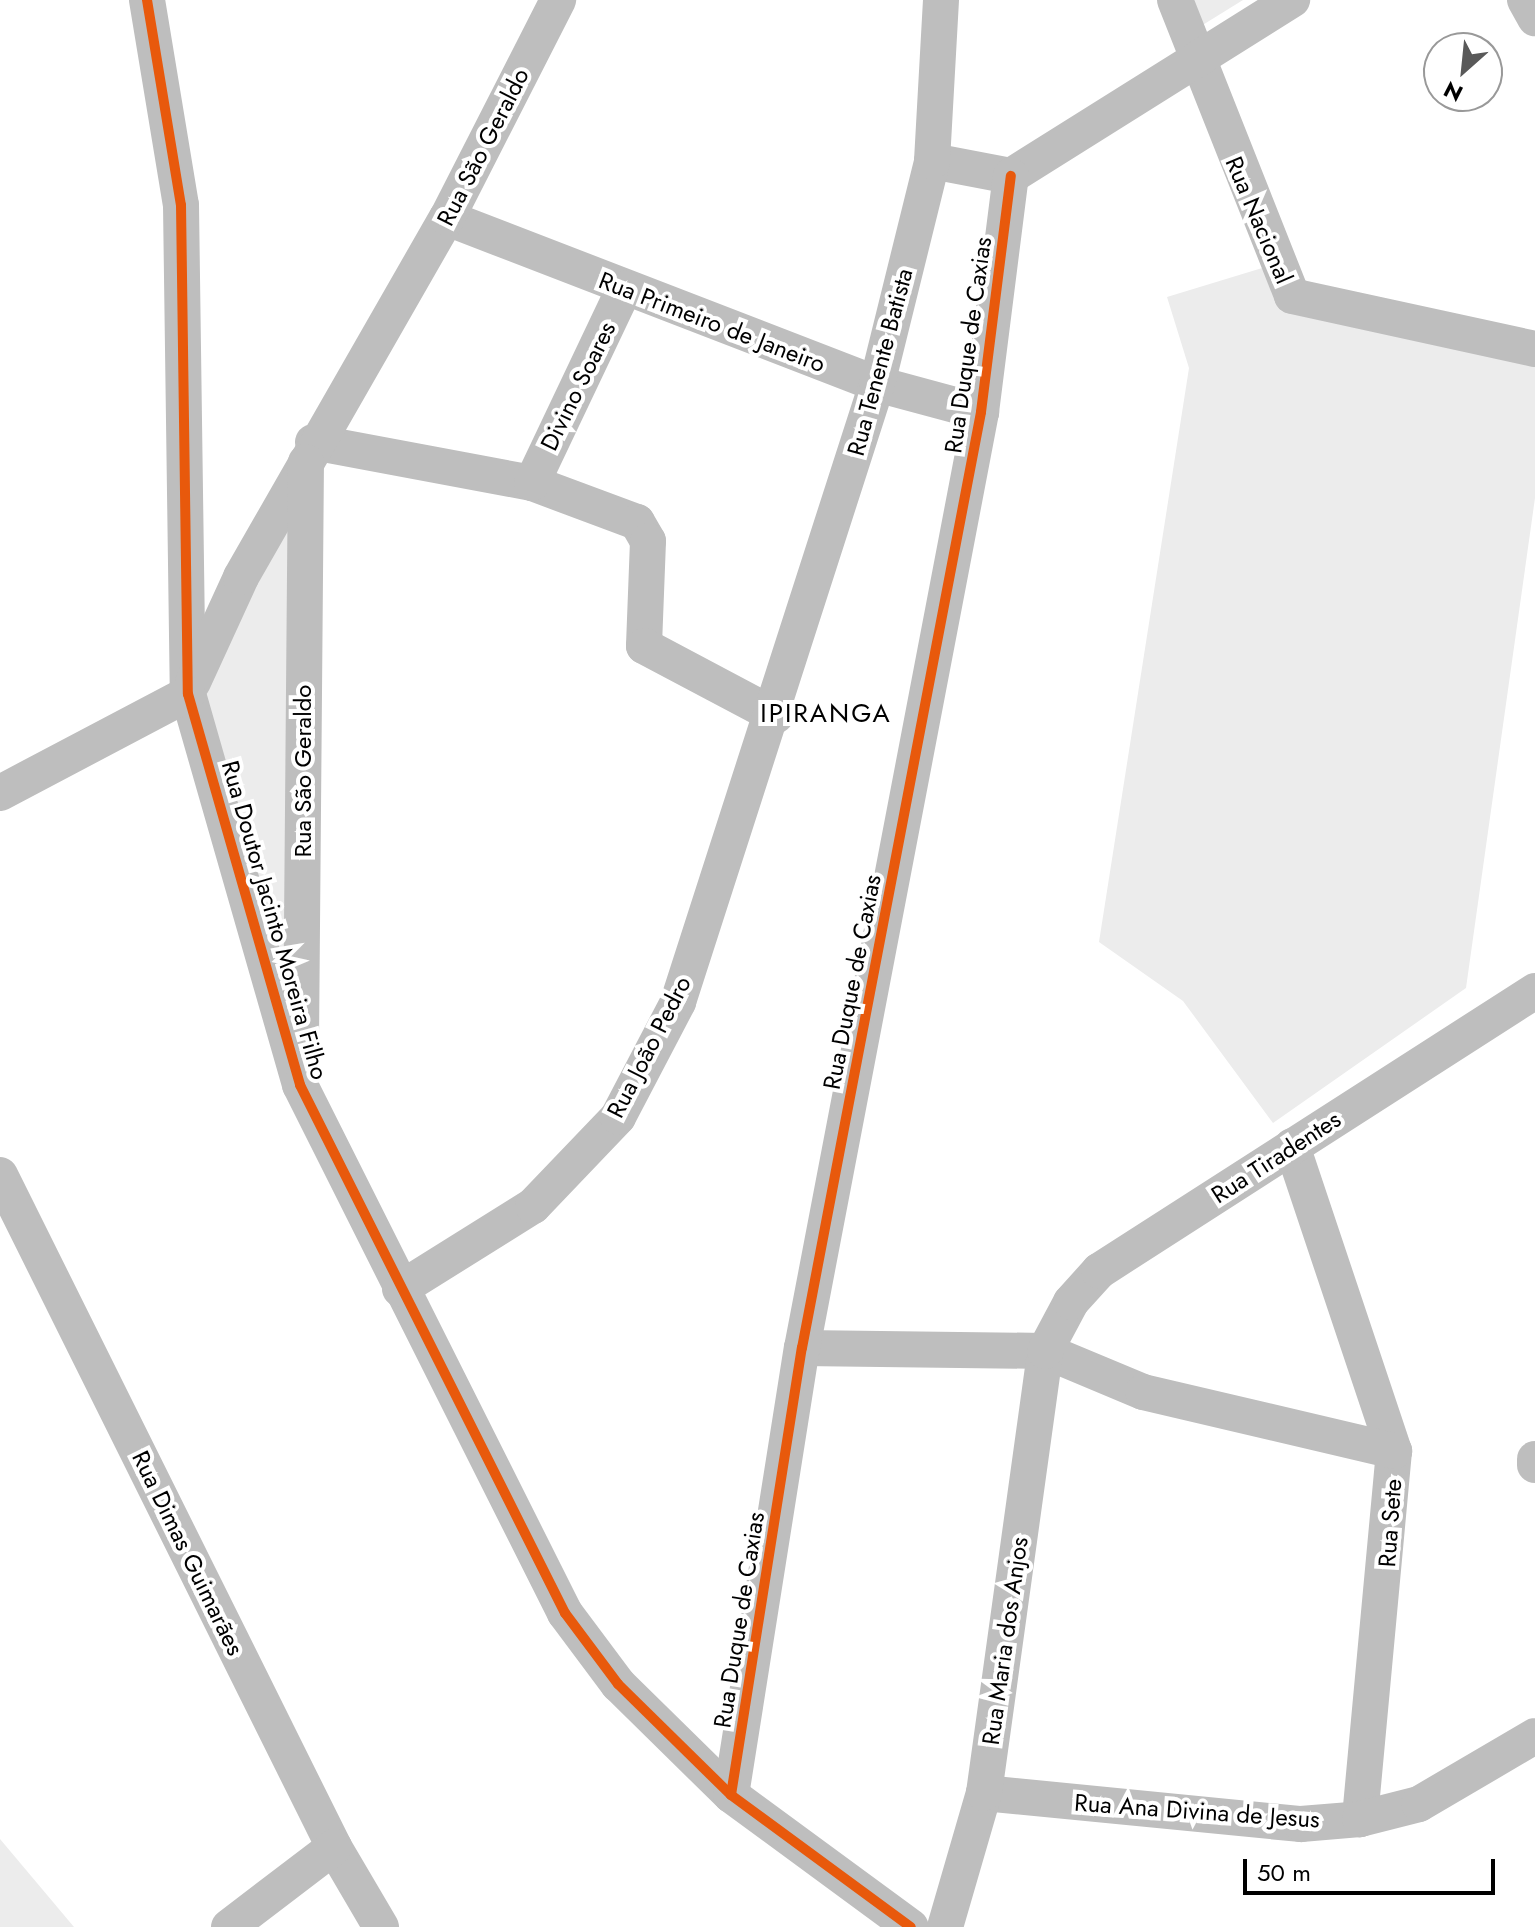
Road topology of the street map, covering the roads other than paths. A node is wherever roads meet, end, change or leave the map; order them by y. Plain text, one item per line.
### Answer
1 (147, 0) edge
2 (558, 0) edge
3 (941, 0) edge
4 (1175, 0) edge
5 (1292, 0) edge
6 (1525, 0) edge
7 (1535, 18) edge
8 (1194, 59) junction
9 (932, 161) junction
10 (1011, 176) junction
11 (447, 218) junction
12 (624, 289) junction
13 (1535, 349) edge
14 (877, 384) junction
15 (981, 412) junction
16 (309, 449) junction
17 (532, 483) junction
18 (188, 694) junction
19 (776, 716) junction
20 (0, 793) edge
21 (1535, 991) edge
22 (300, 1085) junction
23 (1292, 1146) junction
24 (0, 1175) edge
25 (400, 1289) junction
26 (802, 1348) junction
27 (1045, 1351) junction
28 (1394, 1451) junction
29 (1535, 1736) edge
30 (984, 1793) junction
31 (731, 1795) junction
32 (1360, 1819) junction
33 (334, 1847) junction
34 (229, 1927) edge
35 (381, 1927) edge
36 (911, 1927) edge
37 (945, 1927) edge

1 - 18 street, Rua Doutor Jacinto Moreira Filho
2 - 11 street, Rua São Geraldo
3 - 9 street, Rua Tenente Batista
4 - 8 street, Rua Nacional
5 - 8 street
6 - 7 street
8 - 10 street
8 - 13 street, Rua Nacional
9 - 10 street
9 - 14 street, Rua Tenente Batista
10 - 15 street, Rua Duque de Caxias
11 - 12 street, Rua Primeiro de Janeiro
11 - 16 street, Rua São Geraldo
12 - 14 street, Rua Primeiro de Janeiro
12 - 17 street, Divino Soares
14 - 15 street, Rua Primeiro de Janeiro
14 - 19 street, Rua Tenente Batista
15 - 26 street, Rua Duque de Caxias
16 - 17 street
16 - 18 street, Rua São Geraldo
16 - 22 street, Rua São Geraldo
17 - 19 street
18 - 20 street
18 - 22 street, Rua Doutor Jacinto Moreira Filho
19 - 25 street, Rua João Pedro
21 - 23 street, Rua Tiradentes
22 - 25 street, Rua Doutor Jacinto Moreira Filho
23 - 27 street, Rua Tiradentes
23 - 28 street, Rua Sete
24 - 33 street, Rua Dimas Guimarães
25 - 31 street, Rua Doutor Jacinto Moreira Filho
26 - 27 street
26 - 31 street, Rua Duque de Caxias
27 - 28 street
27 - 30 street, Rua Maria dos Anjos
28 - 32 street, Rua Sete
29 - 32 street, Rua Ana Divina de Jesus
30 - 32 street, Rua Ana Divina de Jesus
30 - 37 street, Rua Maria dos Anjos
31 - 36 street, Rua Doutor Jacinto Moreira Filho
33 - 34 street
33 - 35 street, Rua Dimas Guimarães

